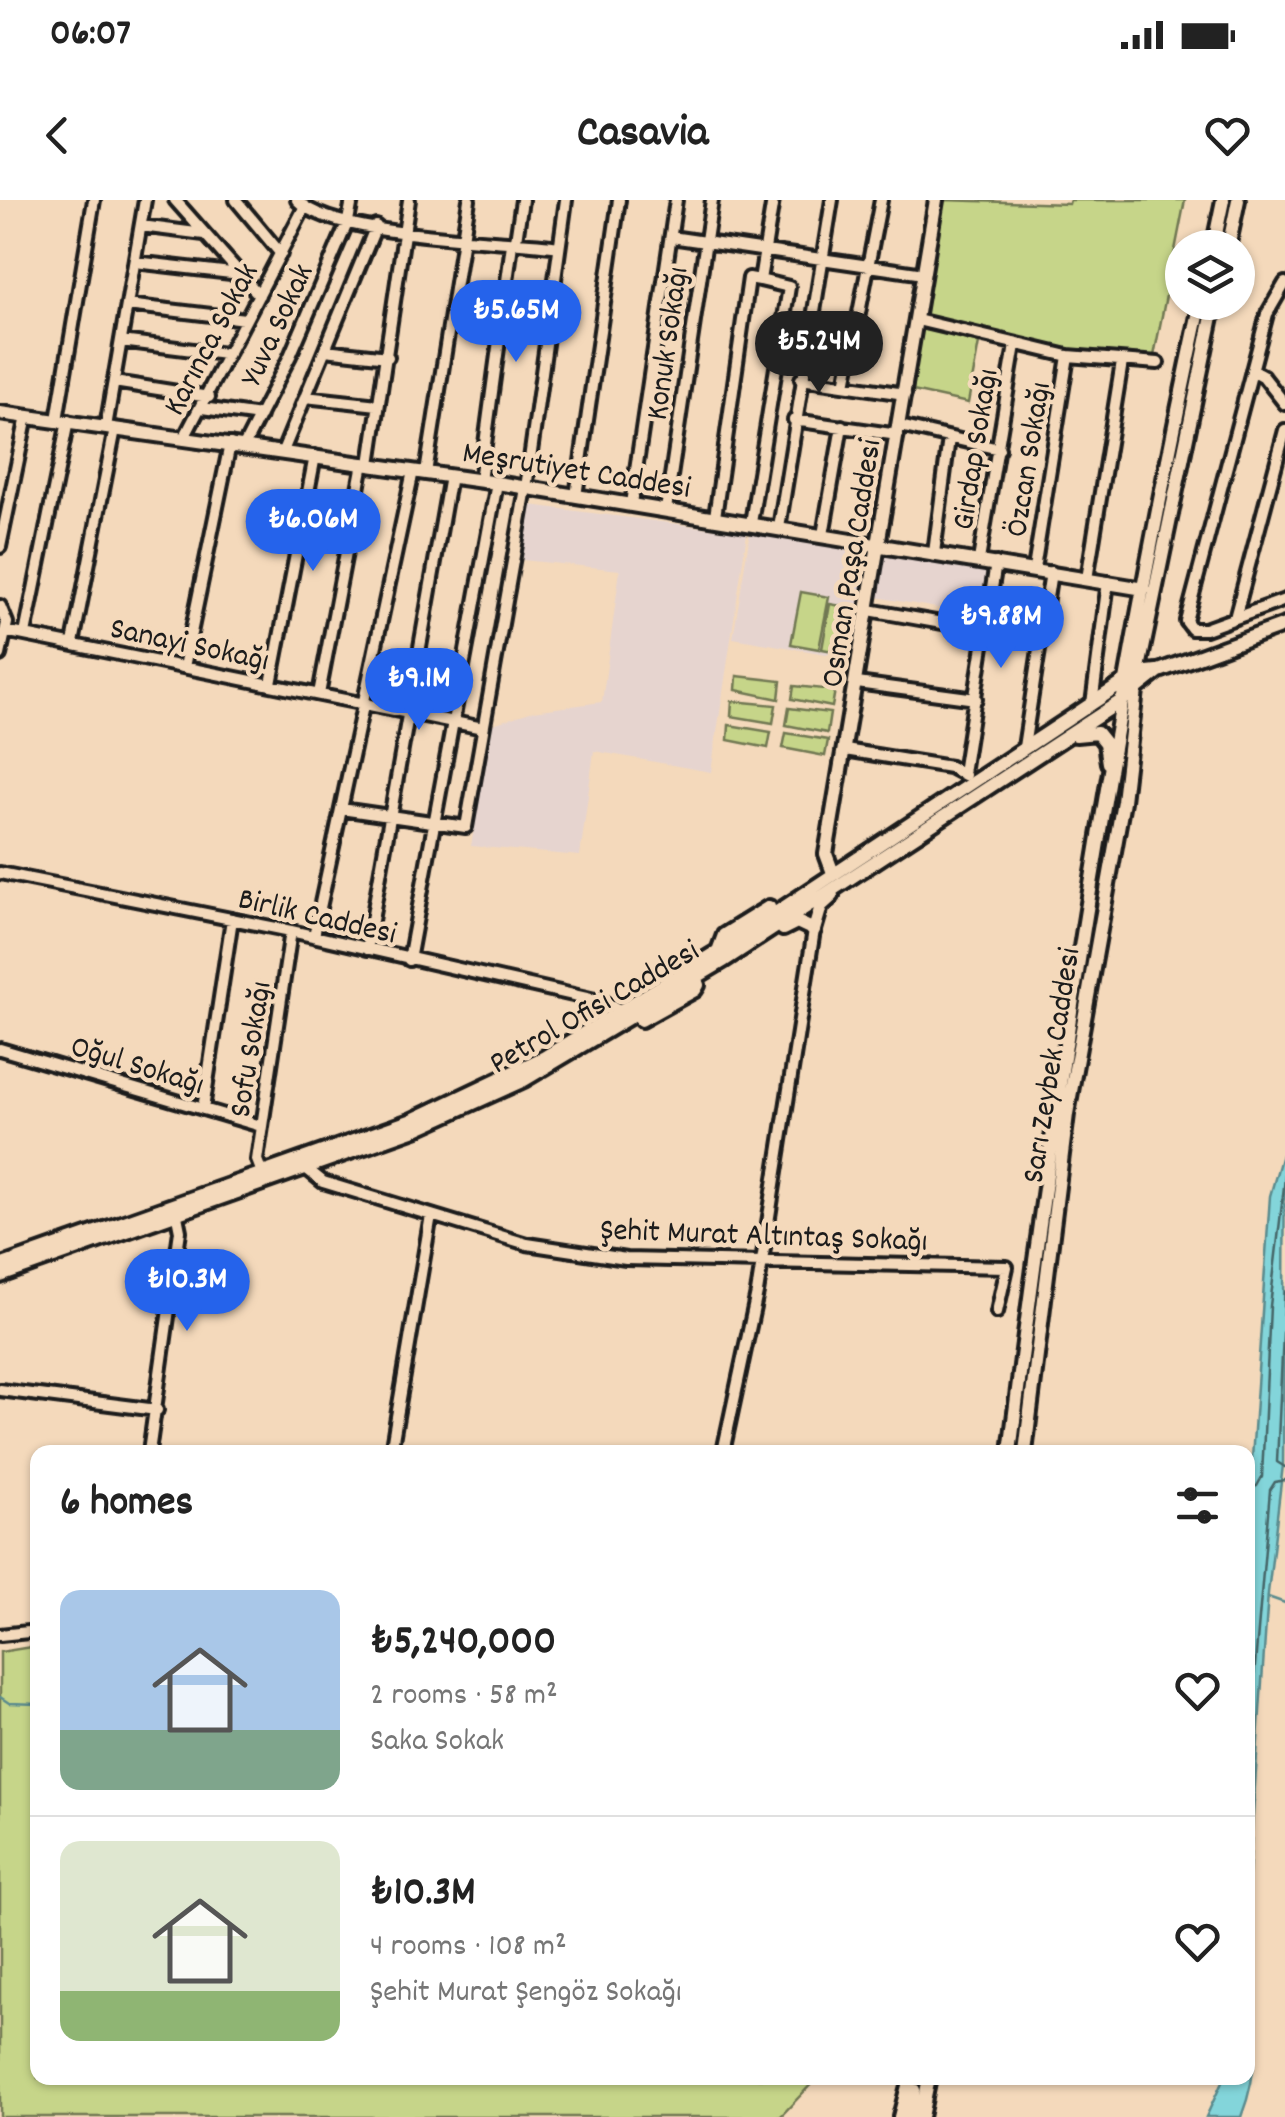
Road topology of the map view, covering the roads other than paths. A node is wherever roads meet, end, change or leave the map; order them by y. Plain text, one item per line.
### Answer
1 (94, 200) edge
2 (146, 200) edge
3 (236, 200) edge
4 (352, 200) edge
5 (409, 200) edge
6 (470, 200) edge
7 (522, 200) edge
8 (566, 200) edge
9 (619, 200) edge
10 (676, 200) edge
11 (712, 200) edge
12 (773, 200) edge
13 (832, 200) edge
14 (881, 200) edge
15 (936, 200) edge
16 (1223, 200) edge
17 (1238, 200) edge
18 (182, 202) edge
19 (303, 203) edge
20 (348, 221) junction
21 (141, 226) junction
22 (376, 226) junction
23 (1217, 230) edge
24 (1232, 230) edge
25 (406, 232) junction
26 (205, 234) junction
27 (670, 237) junction
28 (465, 238) junction
29 (514, 242) junction
30 (706, 242) junction
31 (560, 248) junction
32 (765, 251) junction
33 (281, 254) junction
34 (822, 259) junction
35 (135, 262) junction
36 (869, 266) junction
37 (240, 274) junction
38 (924, 274) junction
39 (760, 280) junction
40 (1285, 283) edge
41 (260, 295) junction
42 (127, 305) junction
43 (245, 319) junction
44 (917, 320) junction
45 (1197, 320) edge
46 (1211, 320) edge
47 (121, 340) junction
48 (1015, 346) junction
49 (325, 350) junction
50 (225, 354) junction
51 (1068, 356) junction
52 (388, 357) junction
53 (1122, 362) junction
54 (1158, 363) dead end
55 (1252, 370) junction
56 (801, 380) junction
57 (114, 382) junction
58 (845, 385) junction
59 (905, 394) junction
60 (208, 396) junction
61 (305, 397) junction
62 (1285, 404) edge
63 (378, 406) junction
64 (202, 408) junction
65 (0, 413) edge
66 (26, 416) junction
67 (260, 416) junction
68 (63, 420) junction
69 (794, 420) junction
70 (842, 426) junction
71 (110, 428) junction
72 (899, 430) junction
73 (1285, 430) edge
74 (184, 438) junction
75 (949, 438) junction
76 (237, 445) junction
77 (999, 449) junction
78 (283, 451) junction
79 (315, 456) junction
80 (367, 464) junction
81 (420, 472) junction
82 (450, 476) junction
83 (480, 481) junction
84 (497, 484) junction
85 (526, 488) junction
86 (576, 496) junction
87 (4, 504) edge
88 (631, 504) junction
89 (666, 510) junction
90 (715, 518) junction
91 (751, 523) junction
92 (779, 528) junction
93 (823, 535) junction
94 (880, 544) junction
95 (0, 547) edge
96 (934, 553) junction
97 (979, 560) junction
98 (996, 563) junction
99 (1034, 569) junction
100 (1051, 572) junction
101 (1087, 579) junction
102 (1108, 582) junction
103 (1144, 589) junction
104 (1285, 600) edge
105 (2, 609) edge
106 (869, 610) junction
107 (1235, 618) junction
108 (1285, 624) edge
109 (5, 631) junction
110 (988, 631) junction
111 (25, 634) junction
112 (73, 643) junction
113 (0, 655) edge
114 (184, 667) junction
115 (1133, 682) junction
116 (857, 683) junction
117 (271, 684) junction
118 (319, 694) junction
119 (976, 698) junction
120 (1121, 701) junction
121 (365, 703) junction
122 (1092, 704) junction
123 (409, 712) junction
124 (454, 718) junction
125 (483, 728) junction
126 (845, 750) junction
127 (1029, 752) junction
128 (968, 777) junction
129 (1109, 786) junction
130 (342, 808) junction
131 (391, 817) junction
132 (437, 822) junction
133 (876, 859) junction
134 (0, 873) edge
135 (833, 873) junction
136 (232, 919) junction
137 (814, 930) junction
138 (291, 931) junction
139 (314, 936) junction
140 (367, 949) junction
141 (721, 956) junction
142 (408, 960) junction
143 (693, 973) junction
144 (622, 1010) junction
145 (0, 1048) edge
146 (203, 1109) junction
147 (262, 1126) junction
148 (307, 1169) junction
149 (264, 1179) junction
150 (431, 1215) junction
151 (176, 1216) junction
152 (762, 1261) junction
153 (0, 1266) edge
154 (0, 1276) edge
155 (998, 1312) dead end
156 (0, 1390) edge
157 (157, 1410) junction
158 (150, 1445) edge
159 (391, 1445) edge
160 (724, 1445) edge
161 (1011, 1445) edge
162 (1027, 1445) edge
163 (30, 1632) edge
164 (0, 1635) edge
165 (909, 2085) edge
166 (910, 2085) edge
167 (911, 2085) edge
168 (928, 2085) edge
169 (930, 2085) edge
170 (891, 2117) edge
171 (900, 2117) edge
172 (910, 2117) edge
173 (921, 2117) edge
174 (929, 2117) edge

1 - 68 street
2 - 21 street
3 - 33 street
4 - 20 street, Yuva Sokak
5 - 25 street
6 - 28 street
7 - 29 street
8 - 31 street
9 - 86 street
10 - 27 street
11 - 30 street, Konuk Sokağı
12 - 32 street
13 - 34 street
14 - 36 street
15 - 38 main road, Osman Paşa Caddesi
16 - 23 main road
17 - 24 main road
18 - 26 street
19 - 20 street
19 - 33 street, Karınca Sokak
20 - 22 street
20 - 67 street, Yuva Sokak
21 - 26 street
21 - 35 street
22 - 25 street
22 - 49 street
25 - 28 street
25 - 52 street
26 - 37 street
27 - 30 street
27 - 88 street
28 - 29 street
28 - 81 street
29 - 31 street
29 - 83 street
30 - 32 street
30 - 89 street, Konuk Sokağı
31 - 85 street
32 - 34 street
32 - 39 street
33 - 41 street, Karınca Sokak
34 - 36 street
34 - 56 street
35 - 37 street
35 - 42 street
36 - 38 street
36 - 58 street
37 - 41 street
38 - 44 main road, Osman Paşa Caddesi
39 - 90 street
39 - 91 street
40 - 55 street
41 - 43 street, Karınca Sokak
42 - 43 street
42 - 47 street
43 - 50 street, Karınca Sokak
44 - 48 street
44 - 59 main road, Osman Paşa Caddesi
45 - 103 main road
46 - 115 main road
47 - 50 street
47 - 57 street
48 - 51 street
48 - 77 street, Girdap Sokağı
49 - 52 street
49 - 61 street
50 - 60 street, Karınca Sokak
51 - 53 street
51 - 99 street, Özcan Sokağı
52 - 63 street
53 - 54 street
53 - 101 street
55 - 62 street
55 - 107 street
56 - 58 street
56 - 69 street
57 - 60 street
57 - 71 street
58 - 59 street
59 - 72 main road, Osman Paşa Caddesi
60 - 64 street, Karınca Sokak
61 - 63 street
61 - 78 street
63 - 80 street
64 - 67 street
64 - 74 street, Karınca Sokak
65 - 66 main road, Meşrutiyet Caddesi
66 - 68 main road, Meşrutiyet Caddesi
66 - 87 street
67 - 76 street, Yuva Sokak
68 - 71 main road, Meşrutiyet Caddesi
68 - 111 street
69 - 70 street
69 - 92 street
70 - 72 street
70 - 93 street
71 - 74 main road, Meşrutiyet Caddesi
71 - 112 street
72 - 75 street
72 - 94 main road, Osman Paşa Caddesi
73 - 107 street
74 - 76 main road, Meşrutiyet Caddesi
75 - 77 street
75 - 96 street
76 - 78 main road, Meşrutiyet Caddesi
76 - 114 street, Yuva Sokak
77 - 97 street, Girdap Sokağı
78 - 79 main road, Meşrutiyet Caddesi
79 - 80 main road, Meşrutiyet Caddesi
79 - 117 street
80 - 81 main road, Meşrutiyet Caddesi
80 - 118 street
81 - 82 main road, Meşrutiyet Caddesi
81 - 121 street
82 - 83 main road, Meşrutiyet Caddesi
82 - 123 street
83 - 84 main road, Meşrutiyet Caddesi
84 - 85 main road, Meşrutiyet Caddesi
84 - 124 street
85 - 86 main road, Meşrutiyet Caddesi
85 - 125 street
86 - 88 main road, Meşrutiyet Caddesi
87 - 95 street
88 - 89 main road, Meşrutiyet Caddesi
89 - 90 main road, Meşrutiyet Caddesi
90 - 91 main road, Meşrutiyet Caddesi
91 - 92 main road, Meşrutiyet Caddesi
92 - 93 main road, Meşrutiyet Caddesi
93 - 94 main road, Meşrutiyet Caddesi
94 - 96 main road, Meşrutiyet Caddesi
94 - 106 main road, Osman Paşa Caddesi
96 - 97 main road, Meşrutiyet Caddesi
97 - 98 main road, Meşrutiyet Caddesi
98 - 99 main road, Meşrutiyet Caddesi
98 - 110 street
99 - 100 main road, Meşrutiyet Caddesi
100 - 101 main road, Meşrutiyet Caddesi
100 - 127 street
101 - 102 main road, Meşrutiyet Caddesi
102 - 103 main road, Meşrutiyet Caddesi
102 - 122 street
103 - 115 main road
104 - 107 street
105 - 109 street
106 - 110 street
106 - 116 main road, Osman Paşa Caddesi
108 - 115 main road, Petrol Ofisi Caddesi
109 - 111 street, Sanayi Sokağı
109 - 113 street
110 - 119 street
111 - 112 street, Sanayi Sokağı
112 - 114 street, Sanayi Sokağı
114 - 117 street, Sanayi Sokağı
115 - 120 main road, Petrol Ofisi Caddesi
115 - 122 main road, Petrol Ofisi Caddesi
115 - 162 main road, Sarı Zeybek Caddesi
116 - 119 street
116 - 126 main road, Osman Paşa Caddesi
117 - 118 street, Sanayi Sokağı
118 - 121 street, Sanayi Sokağı
119 - 128 street
120 - 127 main road, Petrol Ofisi Caddesi
120 - 129 main road, Sarı Zeybek Caddesi
121 - 123 street, Sanayi Sokağı
121 - 130 street
122 - 127 main road, Petrol Ofisi Caddesi
123 - 124 street, Sanayi Sokağı
123 - 131 street
124 - 125 street, Sanayi Sokağı
124 - 132 street
125 - 132 street
126 - 128 street
126 - 135 main road, Osman Paşa Caddesi
127 - 128 main road, Petrol Ofisi Caddesi
127 - 129 main road
127 - 133 main road, Petrol Ofisi Caddesi
128 - 135 main road, Petrol Ofisi Caddesi
129 - 161 main road, Sarı Zeybek Caddesi
130 - 131 street
130 - 139 street
131 - 132 street
131 - 140 street
132 - 142 street
133 - 137 main road
133 - 141 main road, Petrol Ofisi Caddesi
134 - 136 street, Birlik Caddesi
135 - 141 main road, Petrol Ofisi Caddesi
136 - 138 street, Birlik Caddesi
136 - 146 street
137 - 141 main road
137 - 152 street
138 - 139 street, Birlik Caddesi
138 - 147 street, Sofu Sokağı
139 - 140 street, Birlik Caddesi
140 - 142 street, Birlik Caddesi
141 - 143 main road, Petrol Ofisi Caddesi
142 - 144 street, Birlik Caddesi
143 - 144 main road, Petrol Ofisi Caddesi
143 - 148 main road, Petrol Ofisi Caddesi
144 - 149 main road, Petrol Ofisi Caddesi
145 - 146 street, Oğul Sokağı
146 - 147 street, Oğul Sokağı
147 - 149 street, Sofu Sokağı
148 - 149 main road, Petrol Ofisi Caddesi
148 - 150 street, Şehit Murat Altıntaş Sokağı
149 - 151 main road, Petrol Ofisi Caddesi
149 - 153 main road, Petrol Ofisi Caddesi
150 - 152 street, Şehit Murat Altıntaş Sokağı
150 - 159 street
151 - 154 main road, Petrol Ofisi Caddesi
151 - 157 street
152 - 155 street, Şehit Murat Altıntaş Sokağı
152 - 160 street
156 - 157 street
157 - 158 street
163 - 164 street
165 - 170 main road
166 - 171 main road
167 - 172 main road
168 - 173 main road
169 - 174 main road

